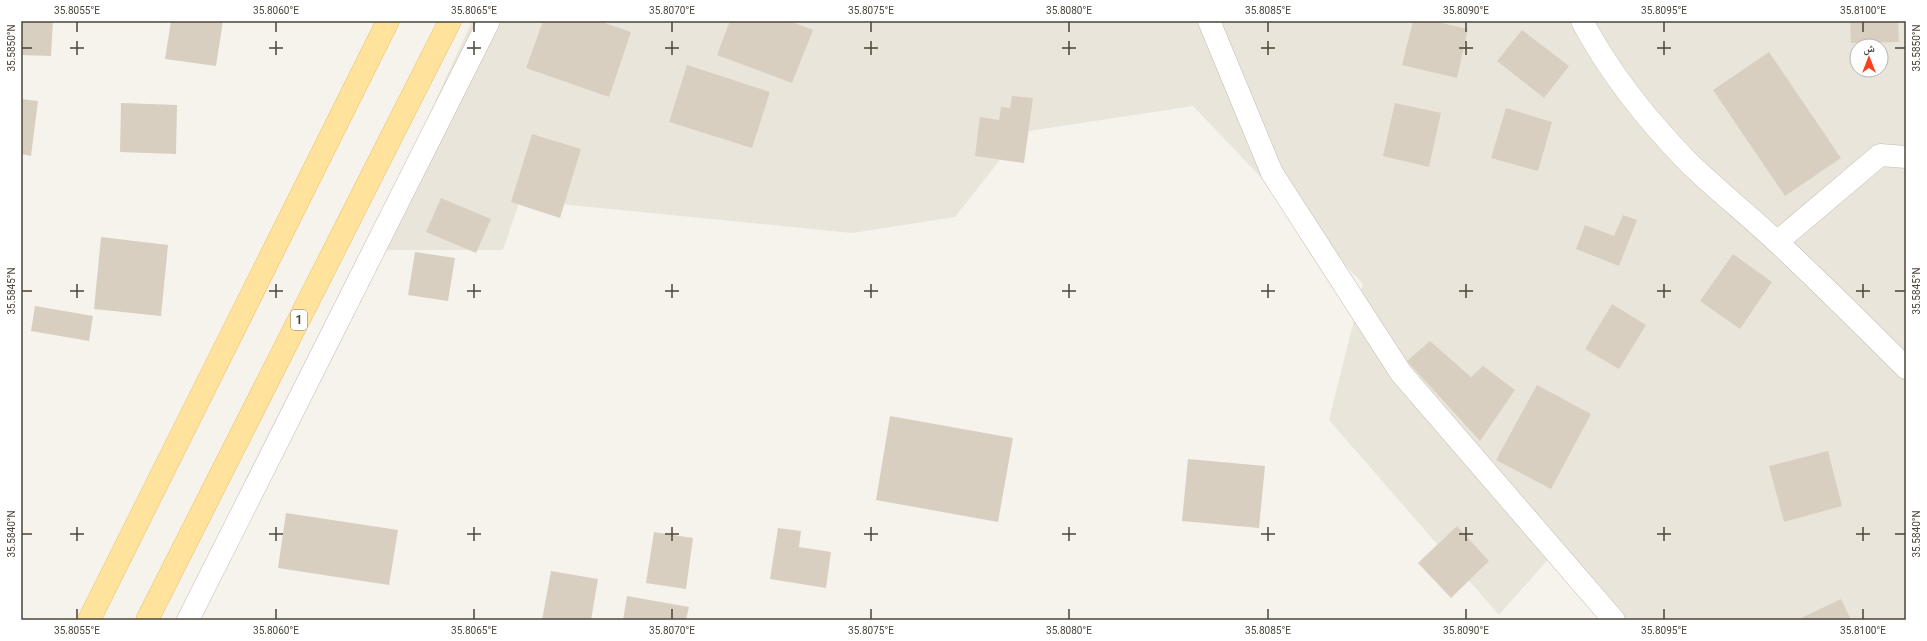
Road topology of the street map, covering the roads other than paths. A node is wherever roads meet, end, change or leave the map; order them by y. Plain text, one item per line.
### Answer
1 (388, 21) edge
2 (450, 21) edge
3 (489, 21) edge
4 (1210, 21) edge
5 (1582, 21) edge
6 (1906, 156) edge
7 (1777, 242) junction
8 (1906, 368) edge
9 (89, 620) edge
10 (147, 620) edge
11 (188, 620) edge
12 (1614, 620) edge

1 - 9 main road
2 - 10 main road, 1
3 - 11 street
4 - 12 street
5 - 7 street
6 - 7 street
7 - 8 street

